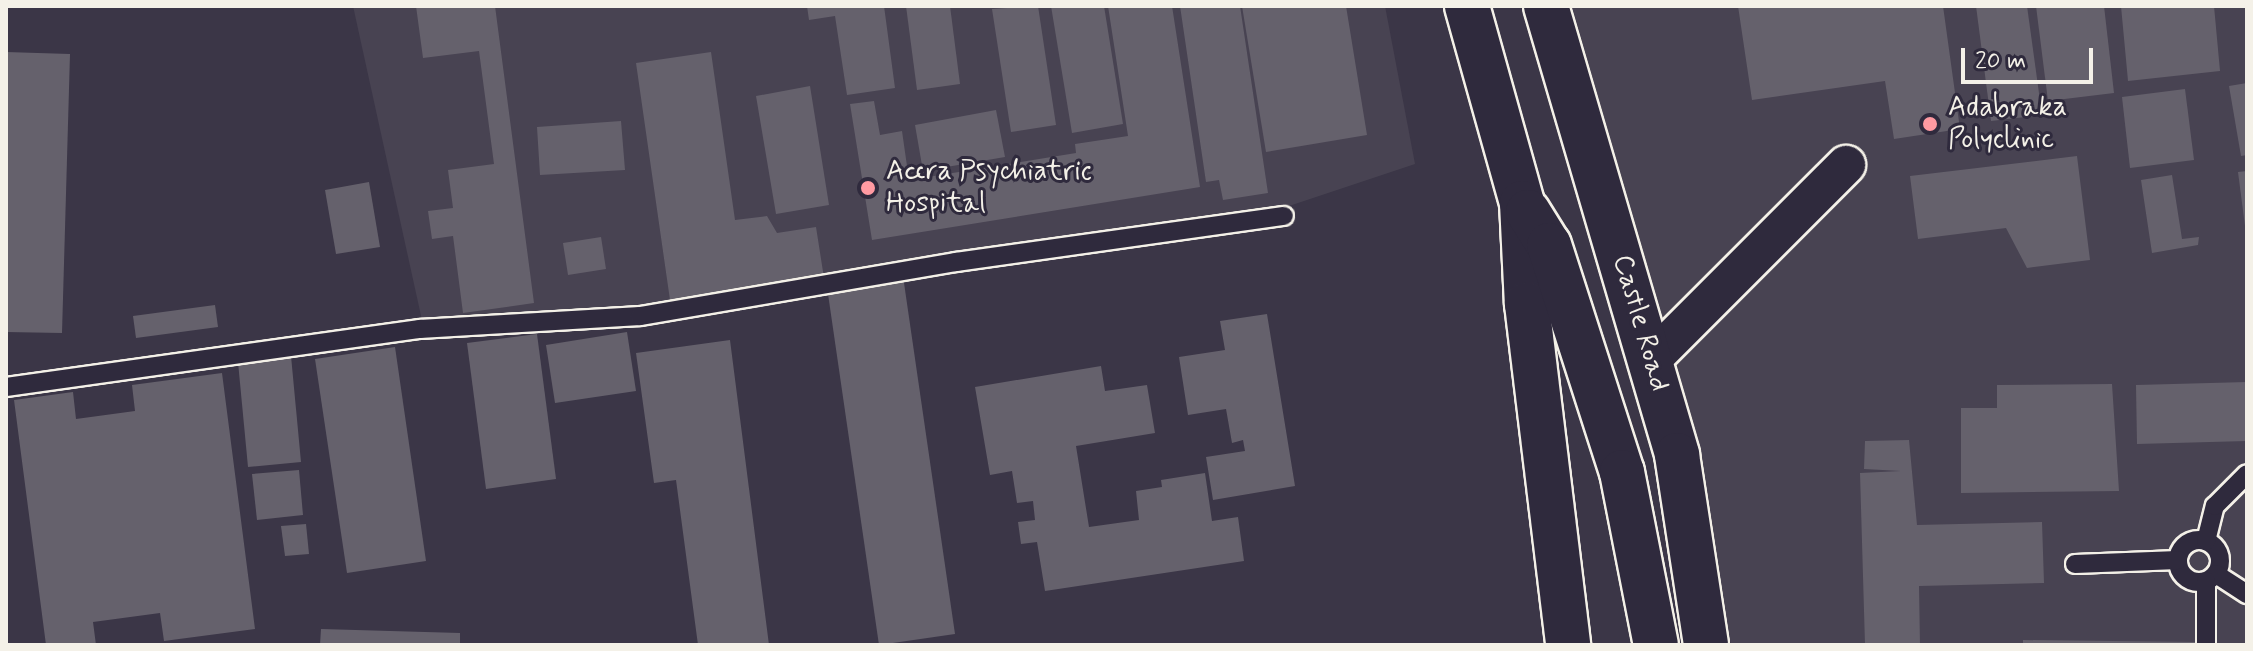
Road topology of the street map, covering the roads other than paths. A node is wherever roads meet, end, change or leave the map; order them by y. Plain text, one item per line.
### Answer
1 (1467, 6) edge
2 (1546, 6) edge
3 (1846, 165) dead end
4 (1522, 203) junction
5 (1284, 216) dead end
6 (1651, 360) junction
7 (6, 387) edge
8 (2247, 474) edge
9 (2206, 541) junction
10 (2178, 560) junction
11 (2075, 564) dead end
12 (1560, 576) junction
13 (2211, 578) junction
14 (2247, 594) edge
15 (1707, 643) edge
16 (1549, 645) edge
17 (1568, 645) edge
18 (1656, 645) edge
19 (2206, 645) edge

1 - 4 main road
2 - 6 main road, Castle Road
3 - 6 street
4 - 12 main road
4 - 18 main road
5 - 7 lane
6 - 15 main road, Castle Road
8 - 9 lane
9 - 10 lane
9 - 13 lane
10 - 11 lane
10 - 13 lane
12 - 16 main road
12 - 17 main road
13 - 14 lane
13 - 19 lane

